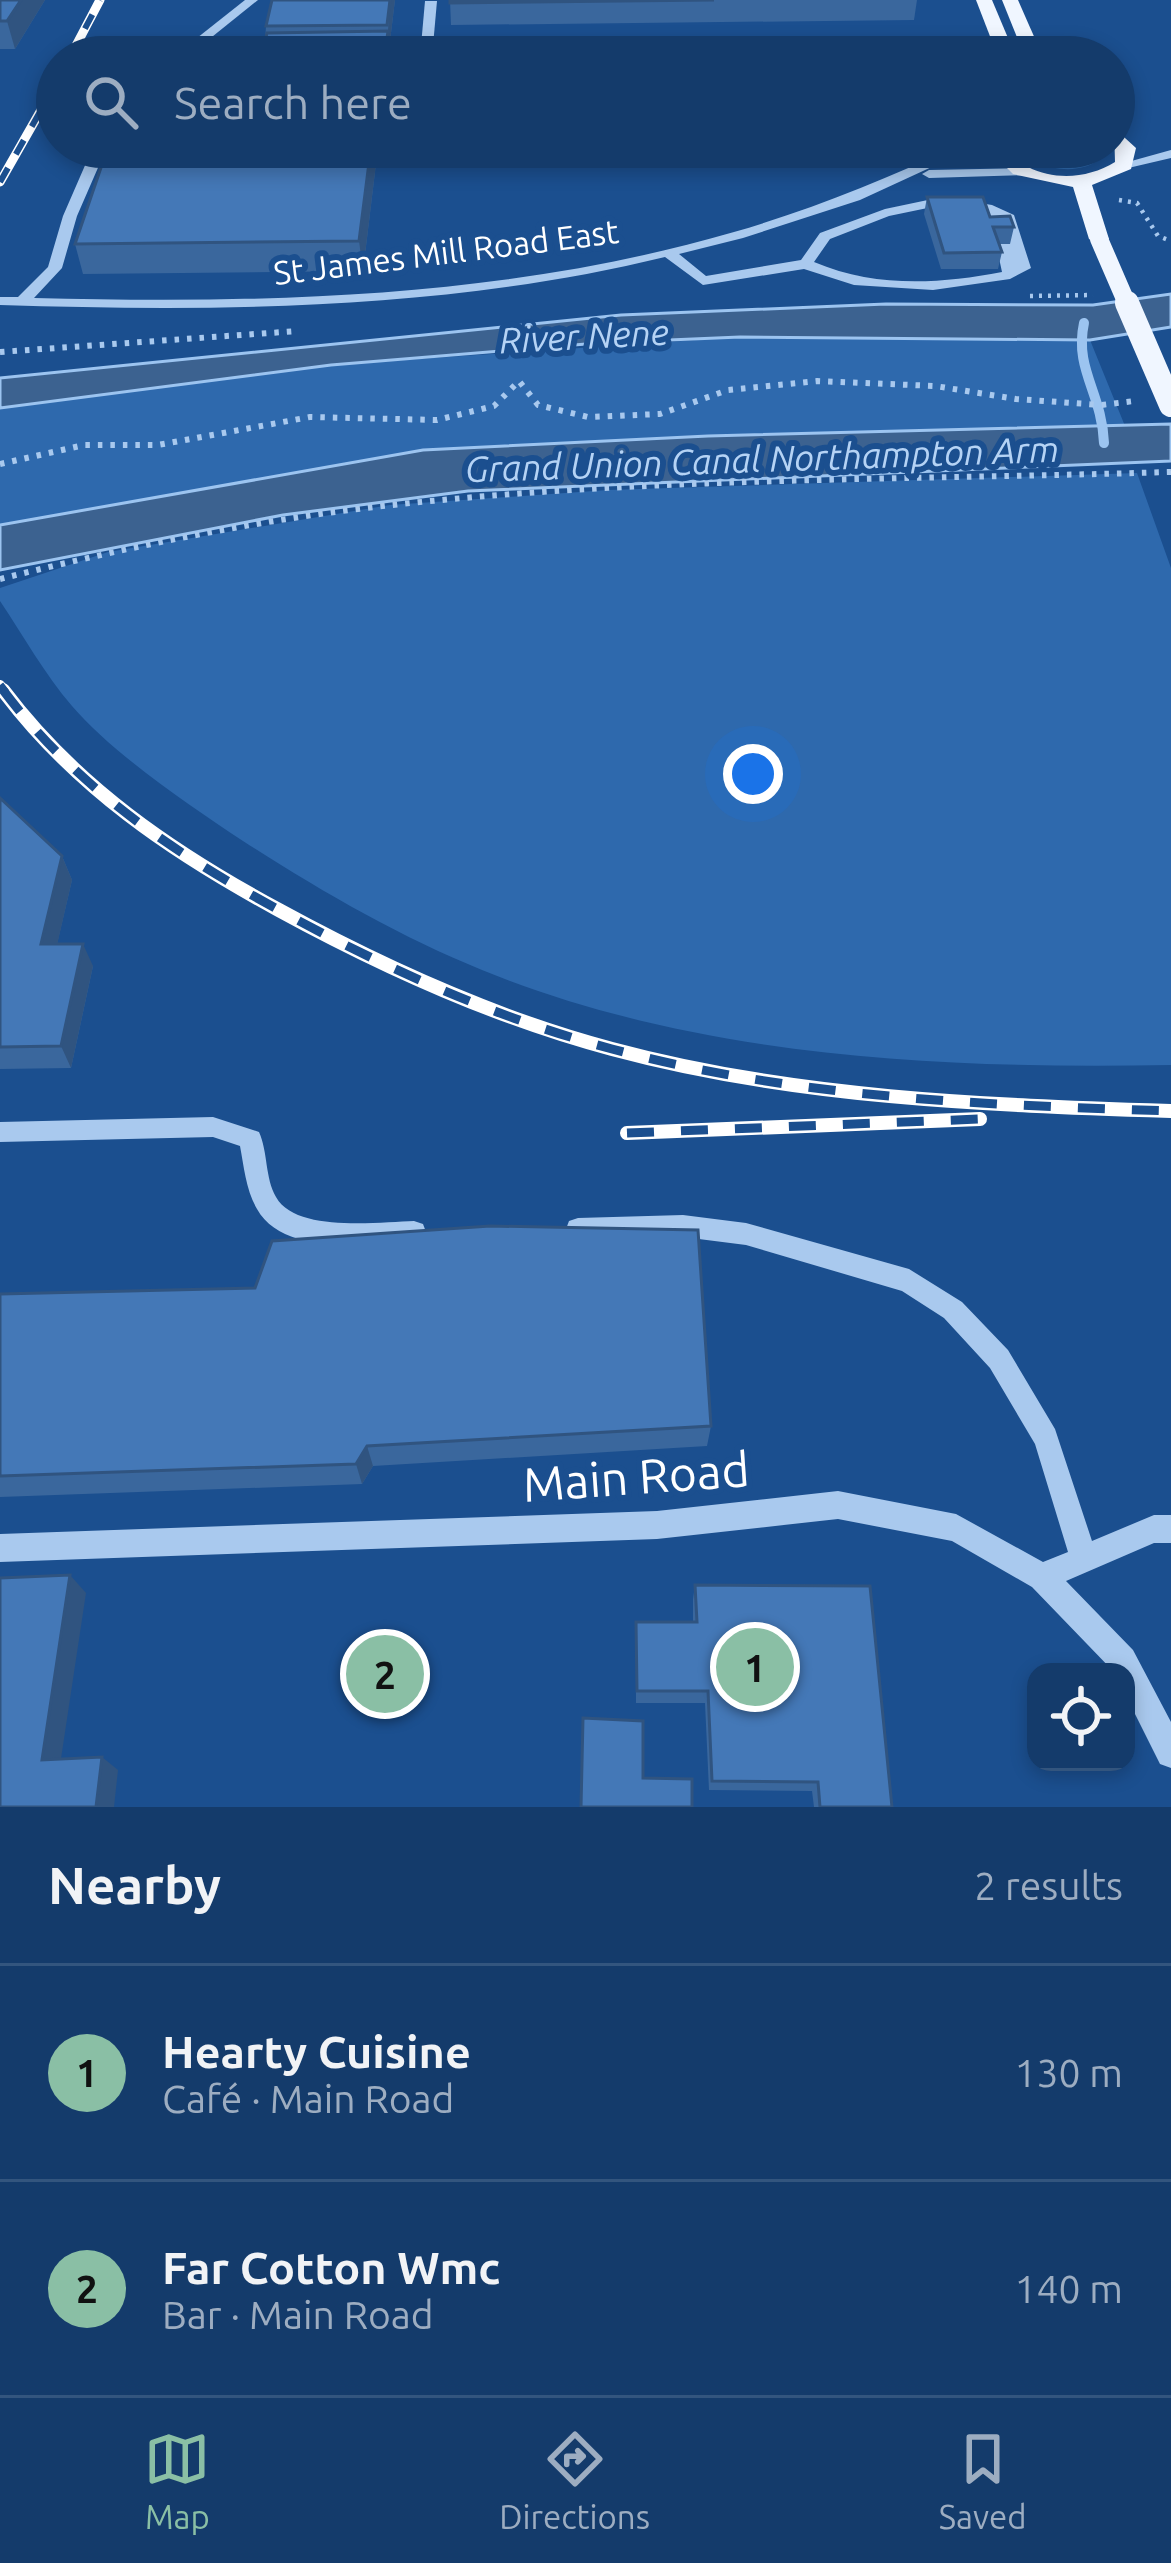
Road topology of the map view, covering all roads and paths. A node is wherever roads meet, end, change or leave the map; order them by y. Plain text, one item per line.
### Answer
1 (253, 0) edge
2 (984, 0) edge
3 (1010, 0) edge
4 (431, 1) edge
5 (206, 36) edge
6 (428, 36) edge
7 (999, 36) edge
8 (1025, 36) edge
9 (1171, 154) edge
10 (1135, 162) edge
11 (91, 168) edge
12 (918, 168) edge
13 (1018, 168) edge
14 (1119, 168) edge
15 (1024, 172) junction
16 (887, 181) junction
17 (1084, 188) junction
18 (987, 208) junction
19 (1171, 241) edge
20 (669, 253) junction
21 (806, 264) junction
22 (1010, 275) junction
23 (0, 301) edge
24 (21, 302) junction
25 (298, 332) dead end
26 (0, 352) edge
27 (1162, 402) edge
28 (0, 464) edge
29 (1171, 472) edge
30 (0, 579) edge
31 (0, 1132) edge
32 (545, 1229) edge
33 (430, 1232) edge
34 (1171, 1529) edge
35 (0, 1548) edge
36 (1084, 1559) junction
37 (1042, 1577) junction
38 (1171, 1753) edge

1 - 5 street
2 - 7 main road
3 - 8 main road
4 - 6 street
9 - 10 street
11 - 24 street
12 - 16 street, St James Mill Road East
13 - 15 main road
14 - 17 main road
15 - 16 street, St James Mill Road East
15 - 17 main road
16 - 20 street, St James Mill Road East
17 - 19 path
17 - 27 main road, bridge
18 - 21 street
18 - 22 street
18 - 22 street
20 - 21 street
20 - 24 street, St James Mill Road East
21 - 22 street
23 - 24 street, St James Mill Road East
25 - 26 path
27 - 28 path
29 - 30 path
31 - 33 street
32 - 36 street
34 - 36 street
35 - 37 street, Main Road
36 - 37 street
37 - 38 street, Main Road

